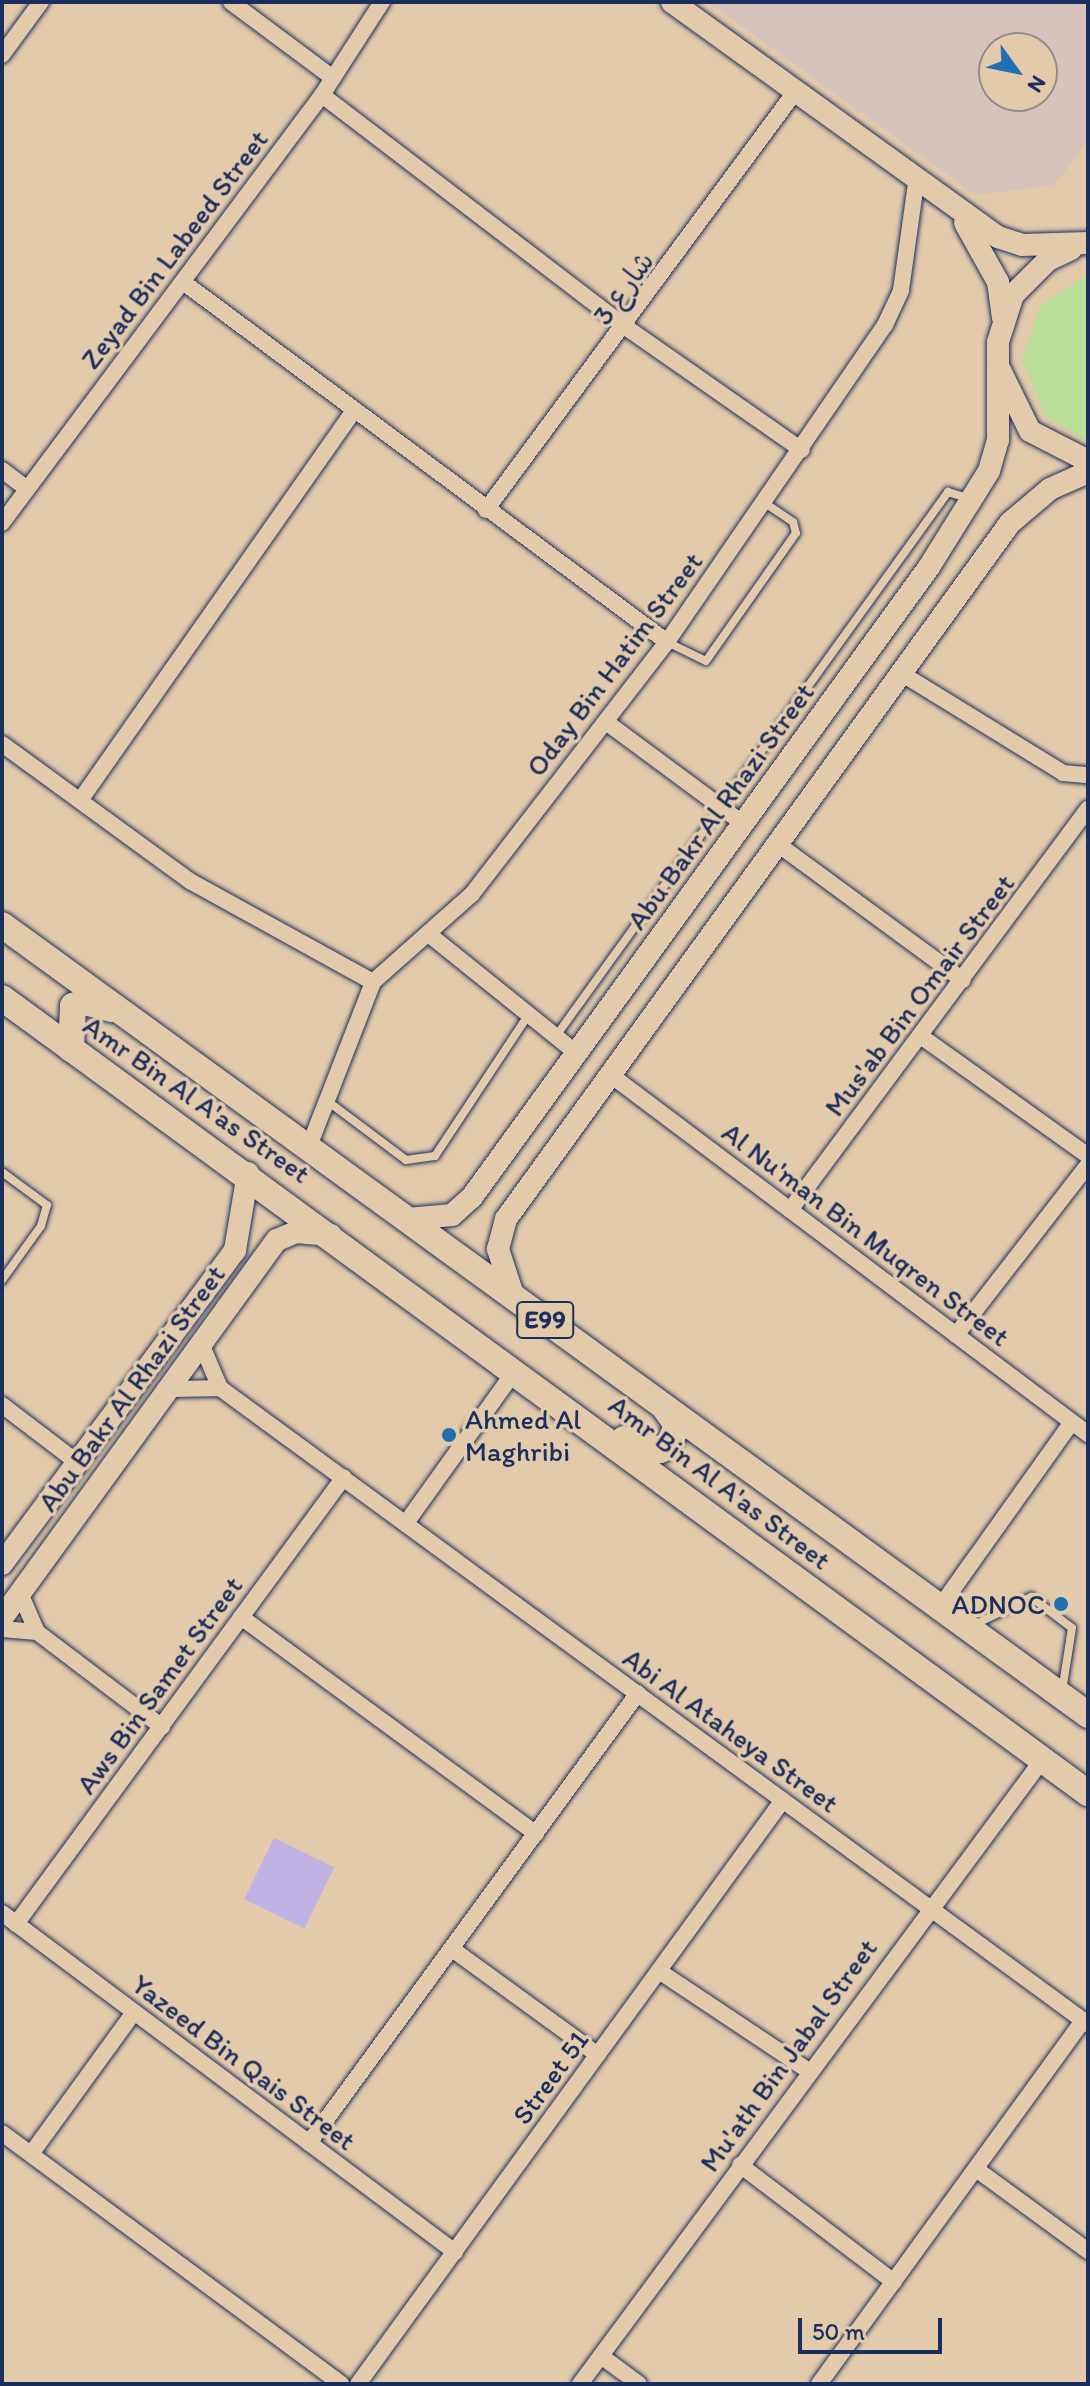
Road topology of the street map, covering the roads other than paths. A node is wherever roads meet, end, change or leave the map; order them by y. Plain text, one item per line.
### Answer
1 (41, 2) edge
2 (231, 2) edge
3 (382, 2) edge
4 (672, 2) edge
5 (2, 55) edge
6 (333, 78) junction
7 (795, 92) junction
8 (322, 95) junction
9 (916, 183) junction
10 (939, 197) junction
11 (1088, 244) edge
12 (183, 282) junction
13 (1003, 318) junction
14 (627, 328) junction
15 (998, 366) junction
16 (353, 412) junction
17 (802, 450) junction
18 (1088, 461) edge
19 (2, 470) edge
20 (1088, 472) edge
21 (27, 489) junction
22 (973, 499) junction
23 (765, 503) junction
24 (486, 510) junction
25 (2, 523) edge
26 (667, 642) junction
27 (904, 675) junction
28 (606, 722) junction
29 (3, 747) edge
30 (1088, 775) edge
31 (81, 799) junction
32 (720, 807) junction
33 (1088, 809) edge
34 (744, 824) junction
35 (779, 845) junction
36 (2, 925) edge
37 (431, 936) junction
38 (963, 980) junction
39 (373, 982) junction
40 (2, 998) edge
41 (124, 1012) junction
42 (529, 1014) junction
43 (556, 1036) junction
44 (922, 1037) junction
45 (71, 1049) junction
46 (578, 1054) junction
47 (612, 1076) junction
48 (330, 1103) junction
49 (308, 1149) junction
50 (1088, 1156) edge
51 (1088, 1165) edge
52 (2, 1172) edge
53 (248, 1173) junction
54 (790, 1210) junction
55 (407, 1219) junction
56 (332, 1235) junction
57 (2, 1280) edge
58 (514, 1298) junction
59 (956, 1335) junction
60 (200, 1341) junction
61 (515, 1371) junction
62 (220, 1388) junction
63 (165, 1389) junction
64 (660, 1401) junction
65 (2, 1405) edge
66 (1072, 1422) junction
67 (595, 1426) junction
68 (1088, 1434) edge
69 (78, 1463) junction
70 (344, 1477) junction
71 (406, 1523) junction
72 (2, 1564) edge
73 (20, 1593) junction
74 (940, 1607) junction
75 (241, 1617) junction
76 (2, 1618) edge
77 (968, 1627) junction
78 (2, 1629) edge
79 (37, 1632) junction
80 (638, 1693) junction
81 (1061, 1696) junction
82 (1088, 1715) edge
83 (162, 1727) junction
84 (1043, 1759) junction
85 (1088, 1793) edge
86 (783, 1800) junction
87 (536, 1834) junction
88 (929, 1907) junction
89 (9, 1919) edge
90 (452, 1949) junction
91 (659, 1971) junction
92 (134, 2012) junction
93 (1086, 2022) edge
94 (598, 2055) junction
95 (809, 2071) junction
96 (2, 2133) edge
97 (309, 2143) junction
98 (31, 2154) junction
99 (740, 2165) junction
100 (976, 2169) junction
101 (1088, 2251) edge
102 (455, 2252) junction
103 (894, 2282) junction
104 (601, 2356) junction
105 (341, 2384) edge
106 (358, 2384) edge
107 (580, 2384) edge
108 (639, 2384) edge
109 (819, 2384) edge

1 - 5 street
2 - 6 street
3 - 6 street, Zeyad Bin Labeed Street
4 - 7 street
6 - 8 street, Zeyad Bin Labeed Street
7 - 9 street
7 - 14 street, شارع 3
8 - 12 street, Zeyad Bin Labeed Street
8 - 14 street
9 - 10 street
9 - 17 street, Oday Bin Hatim Street
10 - 11 street
10 - 13 street
11 - 13 street
12 - 16 street
12 - 21 street, Zeyad Bin Labeed Street
13 - 15 street, Abu Bakr Al Rhazi Street
14 - 17 street
14 - 24 street, شارع 3
15 - 18 street
15 - 22 street, Abu Bakr Al Rhazi Street
16 - 24 street
16 - 31 street
17 - 23 street, Oday Bin Hatim Street
19 - 21 street
20 - 27 street
21 - 25 street, Zeyad Bin Labeed Street
22 - 32 lane
22 - 34 street, Abu Bakr Al Rhazi Street
23 - 26 street, Oday Bin Hatim Street
23 - 26 lane
24 - 26 street
26 - 28 street, Oday Bin Hatim Street
27 - 30 street
27 - 35 street
28 - 32 street
28 - 37 street, Oday Bin Hatim Street
29 - 31 street
31 - 39 street
32 - 34 street
32 - 43 lane
33 - 38 street, Mus'ab Bin Omair Street
34 - 46 street, Abu Bakr Al Rhazi Street
35 - 38 street
35 - 47 street
36 - 41 main road, Amr Bin Al A'as Street / E99
37 - 39 street, Oday Bin Hatim Street
37 - 42 street
38 - 44 street, Mus'ab Bin Omair Street
39 - 48 street
40 - 45 main road, Amr Bin Al A'as Street / E99
41 - 45 main road
41 - 49 main road, Amr Bin Al A'as Street / E99
42 - 43 street
42 - 48 lane
43 - 46 street
44 - 50 street
44 - 54 street, Mus'ab Bin Omair Street
45 - 53 main road, Amr Bin Al A'as Street / E99
46 - 55 street, Abu Bakr Al Rhazi Street
47 - 54 street, Al Nu'man Bin Muqren Street
47 - 58 street
48 - 49 street
49 - 55 main road, Amr Bin Al A'as Street / E99
51 - 59 street
52 - 57 lane
53 - 56 main road, Amr Bin Al A'as Street / E99
53 - 69 street, Abu Bakr Al Rhazi Street
54 - 59 street, Al Nu'man Bin Muqren Street
55 - 58 main road, Amr Bin Al A'as Street / E99
56 - 60 street, Abu Bakr Al Rhazi Street
56 - 61 main road, Amr Bin Al A'as Street / E99
58 - 64 main road, Amr Bin Al A'as Street / E99
59 - 66 street, Al Nu'man Bin Muqren Street
60 - 62 street
60 - 63 street, Abu Bakr Al Rhazi Street
61 - 67 main road, Amr Bin Al A'as Street / E99
61 - 71 street
62 - 63 street
62 - 70 street, Abi Al Ataheya Street
63 - 73 street, Abu Bakr Al Rhazi Street
64 - 67 main road
64 - 74 main road, Amr Bin Al A'as Street / E99
65 - 69 street
66 - 68 street, Al Nu'man Bin Muqren Street
66 - 74 street
67 - 84 main road, Amr Bin Al A'as Street / E99
69 - 72 street, Abu Bakr Al Rhazi Street
70 - 71 street, Abi Al Ataheya Street
70 - 75 street, Aws Bin Samet Street
71 - 80 street, Abi Al Ataheya Street
73 - 76 street, Abu Bakr Al Rhazi Street
73 - 79 street
74 - 77 main road, Amr Bin Al A'as Street / E99
75 - 83 street, Aws Bin Samet Street
75 - 87 street
77 - 81 main road, Amr Bin Al A'as Street / E99
77 - 81 lane
78 - 79 street
79 - 83 street
80 - 86 street, Abi Al Ataheya Street
80 - 87 street
81 - 82 main road, Amr Bin Al A'as Street / E99
83 - 89 street, Aws Bin Samet Street
84 - 85 main road, Amr Bin Al A'as Street / E99
84 - 88 street, Mu'ath Bin Jabal Street
86 - 88 street, Abi Al Ataheya Street
86 - 91 street, Street 51
87 - 90 street
88 - 93 street, Abi Al Ataheya Street
88 - 95 street, Mu'ath Bin Jabal Street
89 - 92 street, Yazeed Bin Qais Street
90 - 94 street
90 - 97 street
91 - 94 street, Street 51
91 - 95 street
92 - 97 street, Yazeed Bin Qais Street
92 - 98 street
93 - 100 street
94 - 102 street, Street 51
95 - 99 street, Mu'ath Bin Jabal Street
96 - 98 street
97 - 102 street, Yazeed Bin Qais Street
98 - 105 street
99 - 103 street
99 - 104 street, Mu'ath Bin Jabal Street
100 - 101 street
100 - 103 street
102 - 106 street, Street 51
103 - 109 street
104 - 107 street, Mu'ath Bin Jabal Street
104 - 108 street

